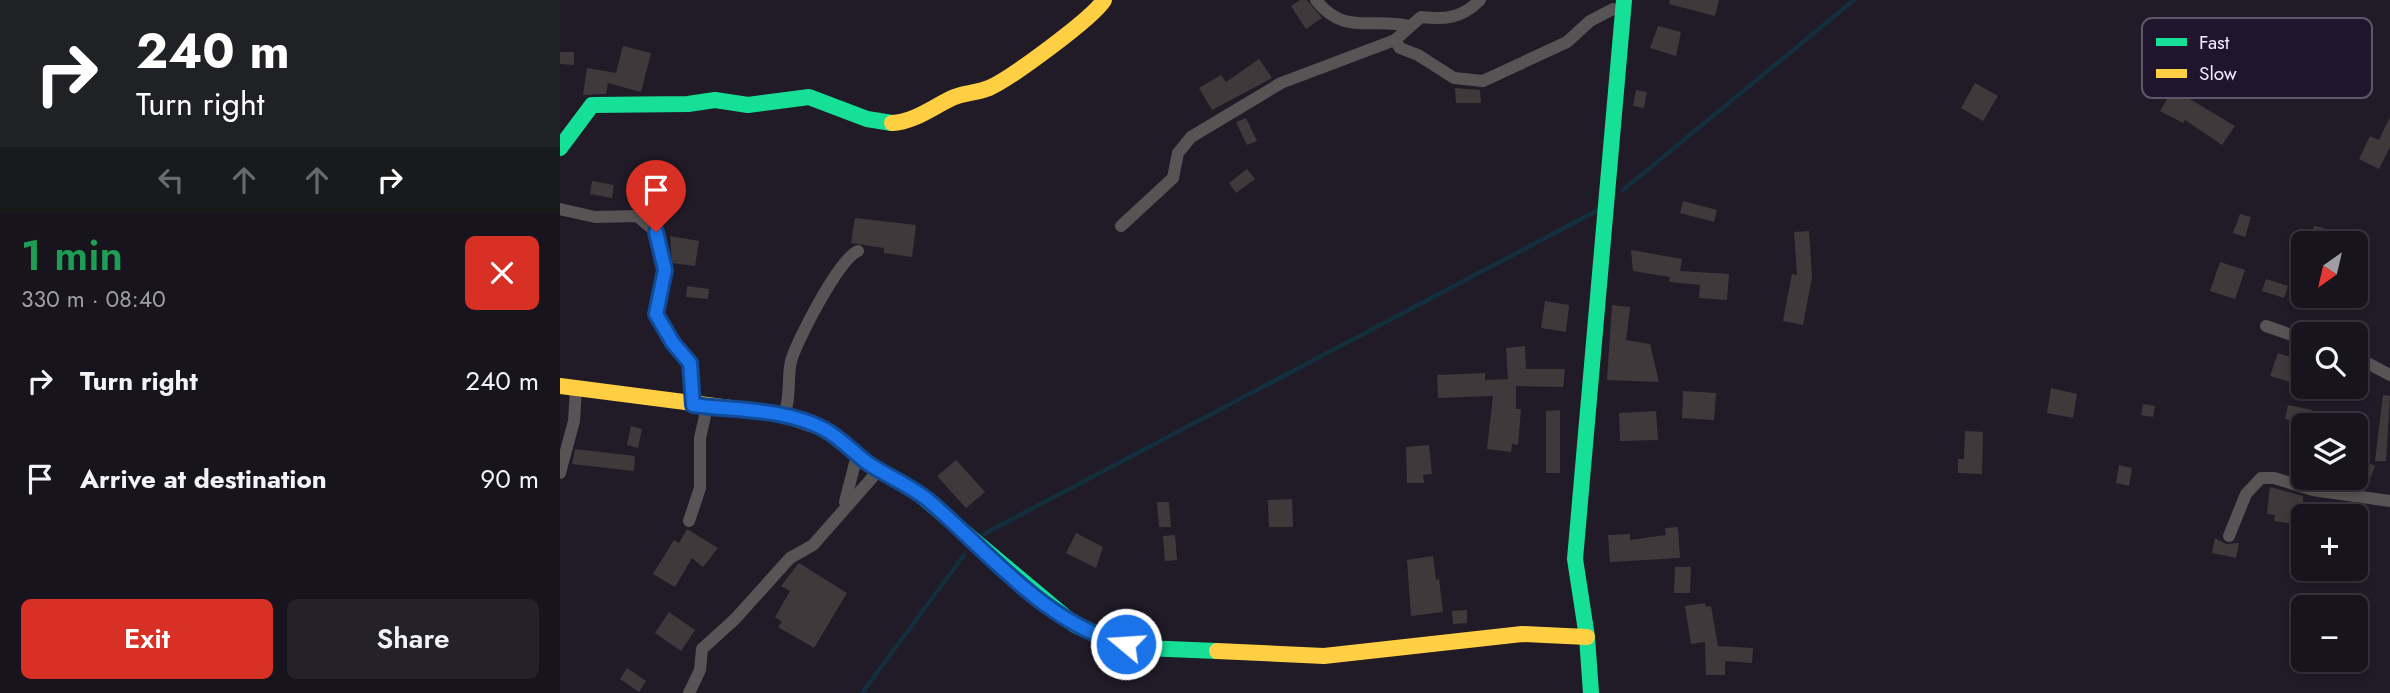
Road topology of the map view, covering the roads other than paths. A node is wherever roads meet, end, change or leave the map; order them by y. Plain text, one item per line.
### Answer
1 (1104, 0) edge
2 (1316, 0) edge
3 (1480, 0) edge
4 (1616, 7) edge
5 (1410, 26) junction
6 (1395, 40) junction
7 (560, 148) edge
8 (560, 209) edge
9 (1121, 226) dead end
10 (858, 251) dead end
11 (2266, 327) dead end
12 (2291, 335) edge
13 (2368, 363) edge
14 (2390, 375) edge
15 (568, 387) edge
16 (700, 406) junction
17 (784, 415) junction
18 (857, 455) junction
19 (879, 470) junction
20 (560, 473) edge
21 (2390, 501) edge
22 (841, 511) junction
23 (689, 521) dead end
24 (2229, 536) dead end
25 (1587, 637) junction
26 (689, 693) edge
27 (1591, 693) edge

1 - 7 street
2 - 5 street
3 - 5 street
4 - 6 street
4 - 25 street
5 - 6 street
6 - 9 street
8 - 16 street
10 - 17 street
11 - 12 street
13 - 14 street
15 - 16 street
15 - 20 street
16 - 17 street
16 - 23 street
17 - 18 street
18 - 19 street
18 - 22 street
19 - 22 street
19 - 25 street
21 - 24 street
22 - 26 street
25 - 27 street

